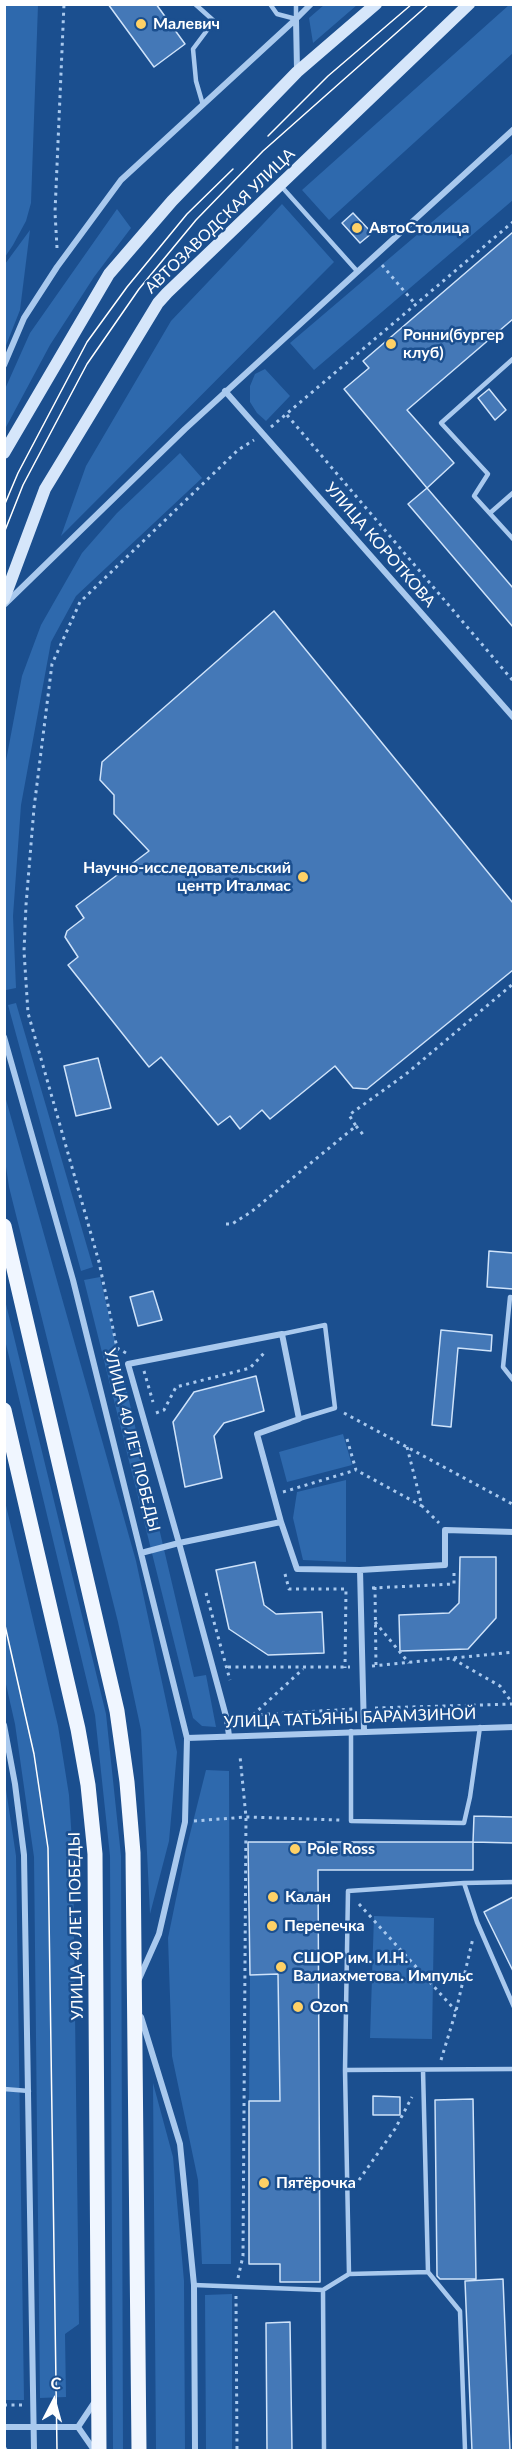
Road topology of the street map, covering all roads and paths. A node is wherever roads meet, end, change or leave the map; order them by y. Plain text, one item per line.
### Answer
1 (64, 4) edge
2 (195, 4) edge
3 (270, 4) edge
4 (296, 4) edge
5 (311, 4) edge
6 (376, 4) edge
7 (469, 4) edge
8 (296, 19) junction
9 (297, 72) junction
10 (203, 105) junction
11 (513, 129) edge
12 (280, 185) junction
13 (513, 221) edge
14 (375, 255) junction
15 (57, 267) junction
16 (357, 271) junction
17 (416, 305) junction
18 (513, 358) edge
19 (4, 365) edge
20 (225, 391) junction
21 (287, 415) junction
22 (264, 433) junction
23 (4, 453) edge
24 (513, 492) edge
25 (490, 513) junction
26 (513, 540) edge
27 (4, 599) edge
28 (4, 604) edge
29 (513, 682) edge
30 (513, 718) edge
31 (513, 982) edge
32 (26, 992) dead end
33 (4, 1037) edge
34 (356, 1126) junction
35 (365, 1137) dead end
36 (226, 1224) dead end
37 (4, 1226) edge
38 (513, 1298) edge
39 (282, 1334) junction
40 (265, 1352) dead end
41 (513, 1382) edge
42 (335, 1408) junction
43 (4, 1410) edge
44 (156, 1413) dead end
45 (299, 1419) junction
46 (347, 1439) dead end
47 (407, 1447) junction
48 (356, 1470) junction
49 (273, 1495) junction
50 (513, 1505) edge
51 (422, 1506) junction
52 (281, 1522) junction
53 (445, 1530) junction
54 (513, 1532) edge
55 (179, 1543) junction
56 (141, 1553) junction
57 (283, 1566) dead end
58 (360, 1570) junction
59 (375, 1587) dead end
60 (346, 1590) junction
61 (361, 1608) junction
62 (375, 1622) junction
63 (452, 1658) dead end
64 (409, 1663) dead end
65 (304, 1667) dead end
66 (345, 1668) dead end
67 (376, 1677) dead end
68 (376, 1697) dead end
69 (513, 1697) edge
70 (376, 1708) dead end
71 (253, 1715) dead end
72 (4, 1725) edge
73 (480, 1726) junction
74 (513, 1727) edge
75 (351, 1731) junction
76 (364, 1731) junction
77 (229, 1736) junction
78 (187, 1738) junction
79 (240, 1756) dead end
80 (246, 1816) junction
81 (351, 1821) junction
82 (185, 1822) junction
83 (513, 1882) edge
84 (464, 1883) junction
85 (348, 1891) junction
86 (477, 1922) junction
87 (133, 1994) junction
88 (513, 2007) edge
89 (456, 2012) junction
90 (438, 2069) junction
91 (513, 2069) edge
92 (345, 2070) junction
93 (423, 2070) junction
94 (423, 2077) junction
95 (4, 2089) edge
96 (29, 2091) junction
97 (347, 2198) junction
98 (428, 2272) junction
99 (349, 2274) junction
100 (194, 2286) junction
101 (236, 2287) junction
102 (323, 2290) junction
103 (99, 2395) junction
104 (4, 2405) edge
105 (33, 2405) junction
106 (4, 2427) edge
107 (33, 2427) junction
108 (78, 2427) junction
109 (34, 2451) edge
110 (94, 2451) edge
111 (99, 2451) edge
112 (139, 2451) edge
113 (195, 2451) edge
114 (237, 2451) edge
115 (324, 2451) edge
116 (465, 2451) edge

1 - 15 path
2 - 10 lane
3 - 8 lane
4 - 8 lane
5 - 8 street
6 - 9 main road
7 - 12 main road, АВТОЗАВОДСКАЯ УЛИЦА
8 - 9 street
8 - 10 street
9 - 23 main road
10 - 15 street
11 - 14 street
12 - 16 lane
12 - 27 main road, АВТОЗАВОДСКАЯ УЛИЦА
13 - 17 path
14 - 16 street
14 - 17 path
15 - 19 street
16 - 20 street
17 - 21 path
18 - 25 lane
20 - 22 street, УЛИЦА КОРОТКОВА
20 - 28 street
21 - 22 path
21 - 29 path
22 - 30 street, УЛИЦА КОРОТКОВА
22 - 32 path
24 - 25 lane
25 - 26 lane
31 - 34 path
33 - 56 street, УЛИЦА 40 ЛЕТ ПОБЕДЫ
34 - 35 path
34 - 36 path
37 - 87 main road, УЛИЦА 40 ЛЕТ ПОБЕДЫ
38 - 41 lane
39 - 42 lane
39 - 45 street
39 - 55 street
40 - 44 path
42 - 45 lane
42 - 47 path
43 - 103 main road, УЛИЦА 40 ЛЕТ ПОБЕДЫ
45 - 49 street
46 - 48 path
47 - 50 path
47 - 51 path
48 - 49 path
48 - 51 path
49 - 52 street
51 - 53 path
52 - 55 street
52 - 58 street
53 - 54 street
53 - 58 street
55 - 56 street
55 - 77 street
56 - 78 street, УЛИЦА 40 ЛЕТ ПОБЕДЫ
57 - 60 path
58 - 61 street
59 - 62 path
60 - 61 path
60 - 66 path
61 - 62 path
61 - 76 street
62 - 64 path
62 - 67 path
63 - 69 path
65 - 71 path
68 - 70 path
72 - 96 street
73 - 74 street, УЛИЦА ТАТЬЯНЫ БАРАМЗИНОЙ
73 - 76 street, УЛИЦА ТАТЬЯНЫ БАРАМЗИНОЙ
73 - 81 lane
75 - 76 street, УЛИЦА ТАТЬЯНЫ БАРАМЗИНОЙ
75 - 77 street, УЛИЦА ТАТЬЯНЫ БАРАМЗИНОЙ
75 - 81 lane
77 - 78 street, УЛИЦА ТАТЬЯНЫ БАРАМЗИНОЙ
78 - 82 street, УЛИЦА 40 ЛЕТ ПОБЕДЫ
79 - 80 path
80 - 81 path
80 - 82 path
80 - 101 path
82 - 87 street, УЛИЦА 40 ЛЕТ ПОБЕДЫ
83 - 84 lane
84 - 85 lane
84 - 86 lane
85 - 89 path
85 - 92 lane
86 - 88 lane
86 - 89 path
87 - 100 street, УЛИЦА 40 ЛЕТ ПОБЕДЫ
87 - 112 main road, УЛИЦА 40 ЛЕТ ПОБЕДЫ
89 - 90 path
90 - 91 lane
90 - 93 lane
92 - 93 lane
92 - 97 lane
93 - 94 lane
94 - 97 path
94 - 98 lane
95 - 96 lane
96 - 105 street
97 - 99 lane
98 - 99 lane
98 - 116 lane
99 - 102 lane
100 - 101 lane
100 - 113 street, УЛИЦА 40 ЛЕТ ПОБЕДЫ
101 - 102 lane
101 - 114 path
102 - 115 lane
103 - 108 street
103 - 111 main road, УЛИЦА 40 ЛЕТ ПОБЕДЫ
104 - 105 path
105 - 107 street
106 - 107 street
107 - 108 street
107 - 109 street
108 - 110 street

